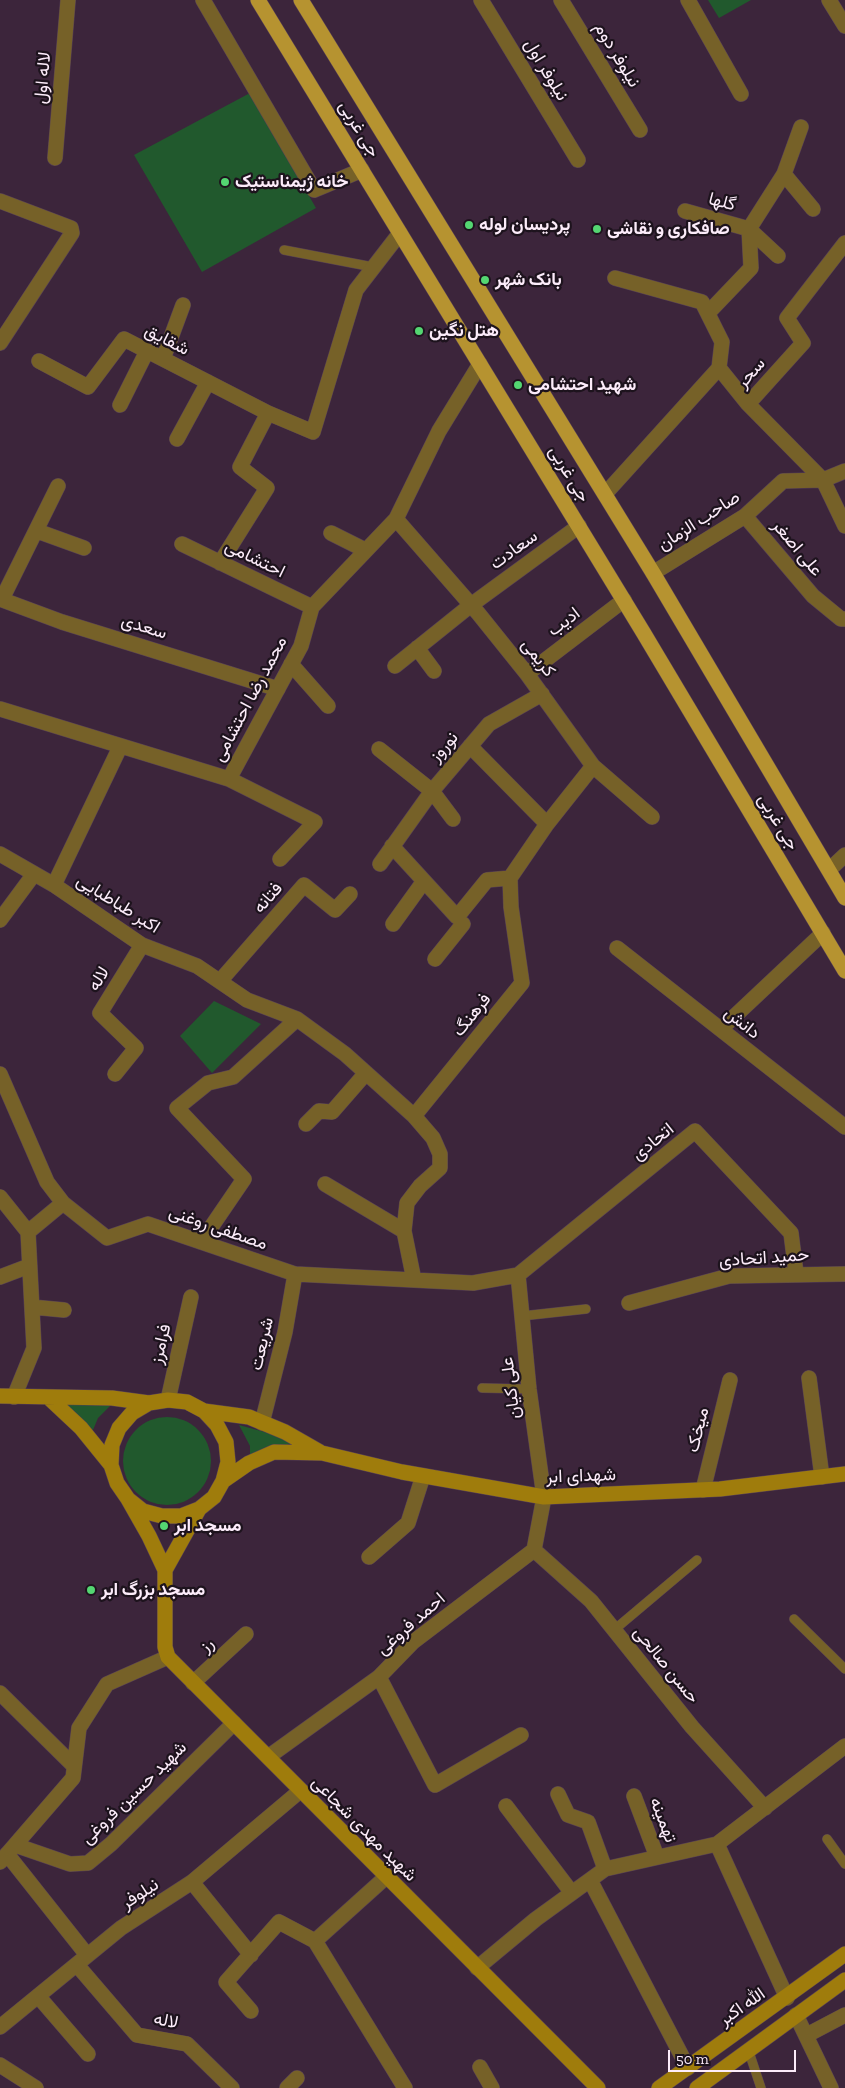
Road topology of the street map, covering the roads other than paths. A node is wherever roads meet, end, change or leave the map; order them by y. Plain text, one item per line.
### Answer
1 (68, 0) edge
2 (203, 0) edge
3 (258, 0) edge
4 (301, 0) edge
5 (481, 0) edge
6 (561, 0) edge
7 (688, 0) edge
8 (829, 0) edge
9 (845, 26) edge
10 (741, 94) dead end
11 (801, 127) dead end
12 (640, 130) dead end
13 (54, 158) dead end
14 (578, 160) dead end
15 (362, 170) junction
16 (784, 174) junction
17 (0, 201) edge
18 (813, 209) dead end
19 (685, 211) dead end
20 (749, 229) junction
21 (400, 233) junction
22 (845, 243) edge
23 (284, 250) dead end
24 (778, 256) dead end
25 (373, 266) junction
26 (614, 278) dead end
27 (183, 305) dead end
28 (708, 313) junction
29 (0, 343) edge
30 (147, 351) junction
31 (163, 359) junction
32 (39, 362) dead end
33 (480, 364) junction
34 (719, 368) junction
35 (208, 382) junction
36 (748, 404) junction
37 (120, 405) dead end
38 (268, 413) junction
39 (177, 438) dead end
40 (845, 471) edge
41 (823, 480) junction
42 (58, 486) dead end
43 (605, 494) junction
44 (745, 516) junction
45 (396, 519) junction
46 (579, 526) junction
47 (845, 526) edge
48 (37, 531) junction
49 (332, 533) dead end
50 (182, 544) dead end
51 (84, 548) dead end
52 (365, 550) junction
53 (220, 563) junction
54 (653, 573) junction
55 (1, 599) edge
56 (624, 600) junction
57 (470, 604) junction
58 (312, 607) junction
59 (845, 619) edge
60 (417, 648) junction
61 (291, 664) junction
62 (395, 666) dead end
63 (434, 671) dead end
64 (527, 674) junction
65 (278, 689) junction
66 (542, 694) junction
67 (328, 706) dead end
68 (0, 709) edge
69 (470, 746) junction
70 (120, 747) junction
71 (379, 749) dead end
72 (592, 766) junction
73 (229, 779) junction
74 (432, 791) junction
75 (652, 817) dead end
76 (453, 819) dead end
77 (547, 824) junction
78 (392, 846) junction
79 (0, 854) edge
80 (845, 855) edge
81 (280, 859) dead end
82 (380, 864) dead end
83 (829, 870) junction
84 (34, 874) junction
85 (510, 878) junction
86 (424, 881) junction
87 (54, 886) junction
88 (350, 894) dead end
89 (845, 898) edge
90 (0, 920) edge
91 (393, 924) dead end
92 (464, 924) junction
93 (823, 933) junction
94 (142, 945) junction
95 (617, 948) dead end
96 (436, 959) dead end
97 (845, 971) edge
98 (220, 981) junction
99 (297, 1019) junction
100 (721, 1030) junction
101 (366, 1073) junction
102 (0, 1074) edge
103 (115, 1074) dead end
104 (414, 1116) junction
105 (306, 1124) dead end
106 (845, 1127) edge
107 (325, 1184) dead end
108 (0, 1198) edge
109 (63, 1202) junction
110 (404, 1231) junction
111 (28, 1232) junction
112 (201, 1242) junction
113 (29, 1266) junction
114 (796, 1273) junction
115 (295, 1274) junction
116 (845, 1274) edge
117 (518, 1275) junction
118 (0, 1277) edge
119 (414, 1280) junction
120 (192, 1298) dead end
121 (629, 1303) dead end
122 (32, 1307) junction
123 (586, 1309) dead end
124 (64, 1310) dead end
125 (522, 1316) junction
126 (808, 1378) dead end
127 (730, 1380) dead end
128 (482, 1388) dead end
129 (529, 1389) junction
130 (7, 1396) edge
131 (49, 1398) junction
132 (168, 1400) junction
133 (149, 1403) junction
134 (204, 1411) junction
135 (262, 1423) junction
136 (322, 1453) junction
137 (111, 1465) junction
138 (845, 1474) edge
139 (423, 1476) junction
140 (822, 1477) junction
141 (224, 1480) junction
142 (703, 1490) junction
143 (544, 1497) junction
144 (128, 1499) junction
145 (199, 1509) junction
146 (534, 1550) junction
147 (369, 1557) dead end
148 (697, 1560) dead end
149 (165, 1570) junction
150 (794, 1619) dead end
151 (614, 1630) junction
152 (246, 1634) dead end
153 (168, 1657) junction
154 (845, 1669) edge
155 (379, 1677) junction
156 (193, 1683) junction
157 (0, 1693) edge
158 (234, 1723) junction
159 (521, 1736) dead end
160 (845, 1746) edge
161 (268, 1757) junction
162 (74, 1766) junction
163 (300, 1791) junction
164 (558, 1794) dead end
165 (634, 1796) dead end
166 (506, 1806) dead end
167 (765, 1808) junction
168 (827, 1839) dead end
169 (717, 1844) junction
170 (8, 1854) edge
171 (657, 1857) junction
172 (845, 1864) edge
173 (605, 1869) junction
174 (386, 1877) junction
175 (590, 1880) junction
176 (192, 1882) junction
177 (572, 1893) junction
178 (315, 1941) junction
179 (845, 1954) edge
180 (251, 1955) junction
181 (82, 1960) junction
182 (477, 1968) junction
183 (845, 1980) edge
184 (38, 1996) junction
185 (787, 1998) junction
186 (251, 2011) dead end
187 (796, 2015) junction
188 (845, 2015) edge
189 (0, 2027) edge
190 (807, 2035) junction
191 (748, 2049) junction
192 (88, 2054) dead end
193 (0, 2065) edge
194 (480, 2067) dead end
195 (688, 2068) junction
196 (36, 2088) edge
197 (232, 2088) edge
198 (405, 2088) edge
199 (492, 2088) edge
200 (598, 2088) edge
201 (659, 2088) edge
202 (697, 2088) edge
203 (761, 2088) edge
204 (831, 2088) edge

1 - 13 street, لاله اول
2 - 15 street
3 - 15 main road, جی غربی
4 - 43 main road, جی غربی
5 - 14 street, نیلوفر اول
6 - 12 street, نیلوفر دوم
7 - 10 street
8 - 9 street
11 - 16 street
15 - 21 main road, جی غربی
16 - 18 street
16 - 20 street
17 - 29 street
19 - 20 street, گلها
20 - 24 street
20 - 28 street
21 - 25 street, شقایق
21 - 33 main road, جی غربی
22 - 36 street, سحر
23 - 25 lane
25 - 38 street, شقایق
26 - 28 street
27 - 31 street
28 - 34 street
30 - 31 street, شقایق
30 - 32 street, شقایق
30 - 37 street
31 - 35 street, شقایق
33 - 45 street, محمد رضا احتشامی
33 - 46 main road, جی غربی
34 - 36 street, سحر
34 - 43 street, سحر
35 - 38 street, شقایق
35 - 39 street
36 - 41 street
38 - 53 street
40 - 41 street, صاحب الزمان
41 - 44 street, صاحب الزمان
41 - 47 street
42 - 48 street
43 - 54 main road, جی غربی
44 - 54 street, صاحب الزمان
44 - 59 street, علی اصغر
45 - 52 street, محمد رضا احتشامی
45 - 57 street, کریمی
46 - 56 main road, جی غربی
46 - 57 street, سعادت
48 - 51 street
48 - 55 street
49 - 52 street
50 - 53 street, احتشامی
52 - 58 street, محمد رضا احتشامی
53 - 58 street, احتشامی
54 - 83 main road, جی غربی
55 - 65 street, سعدی
56 - 64 street, ادیب
56 - 93 main road, جی غربی
57 - 60 street, سعادت
57 - 64 street, کریمی
58 - 61 street, محمد رضا احتشامی
60 - 62 street, سعادت
60 - 63 street
61 - 65 street, محمد رضا احتشامی
61 - 67 street
64 - 66 street, کریمی
65 - 73 street, محمد رضا احتشامی
66 - 69 street, نوروز
66 - 72 street, کریمی
68 - 70 street, محمد رضا احتشامی
69 - 74 street, نوروز
69 - 77 street
70 - 73 street, محمد رضا احتشامی
70 - 87 street
71 - 74 street
72 - 75 street, کریمی
72 - 77 street
73 - 81 street
74 - 76 street
74 - 78 street, نوروز
77 - 85 street
78 - 82 street, نوروز
78 - 86 street
79 - 84 street, اکبر طباطبایی
80 - 83 street
83 - 89 main road, جی غربی
84 - 87 street, اکبر طباطبایی
84 - 90 street
85 - 92 street
85 - 104 street, فرهنگ
86 - 91 street
86 - 92 street
87 - 94 street, اکبر طباطبایی
88 - 98 street, فتانه
92 - 96 street
93 - 97 main road, جی غربی
93 - 100 street
94 - 98 street, اکبر طباطبایی
94 - 103 street, لاله
95 - 100 street, دانش
98 - 99 street, اکبر طباطبایی
99 - 101 street, اکبر طباطبایی
99 - 112 street
100 - 106 street, دانش
101 - 104 street, اکبر طباطبایی
101 - 105 street
102 - 109 street, مصطفی روغنی
104 - 110 street
107 - 110 street
108 - 111 street
109 - 111 street
109 - 112 street, مصطفی روغنی
110 - 119 street
111 - 113 street
112 - 115 street, مصطفی روغنی
113 - 118 street
113 - 122 street
114 - 116 street, حمید اتحادی
114 - 117 street, اتحادی
114 - 121 street, حمید اتحادی
115 - 119 street, مصطفی روغنی
115 - 135 street, شریعت
117 - 119 street, مصطفی روغنی
117 - 125 street, علی کیان
120 - 132 street, فرامرز
122 - 124 street
122 - 130 street
123 - 125 lane
125 - 129 street, علی کیان
126 - 140 street
127 - 142 street, میخک
128 - 129 lane
129 - 143 street, علی کیان
130 - 131 main road
131 - 133 main road
131 - 137 main road
132 - 133 main road
132 - 134 main road
133 - 137 main road
134 - 135 main road
134 - 141 main road
135 - 136 main road
136 - 139 main road, شهدای ابر
136 - 141 main road
137 - 144 main road
138 - 140 main road, شهدای ابر
139 - 143 main road, شهدای ابر
139 - 147 street
140 - 142 main road, شهدای ابر
141 - 145 main road
142 - 143 main road, شهدای ابر
143 - 146 street
144 - 145 main road
144 - 149 main road
145 - 149 main road
146 - 151 street, حسن صالحی
146 - 155 street, احمد فروغی
148 - 151 lane
149 - 153 main road
150 - 154 lane
151 - 167 street, حسن صالحی
152 - 156 street, رز
153 - 156 main road, شهید مهدی شجاعی
153 - 162 street
155 - 159 street
155 - 161 street, احمد فروغی
156 - 158 main road, شهید مهدی شجاعی
157 - 162 street
158 - 161 main road, شهید مهدی شجاعی
158 - 170 street, شهید حسین فروغی
160 - 167 street
161 - 163 main road, شهید مهدی شجاعی
162 - 170 street
163 - 174 main road, شهید مهدی شجاعی
163 - 176 street, نیلوفر
164 - 173 street
165 - 171 street, تهمینه
166 - 177 street
167 - 169 street
168 - 172 lane
169 - 171 street
169 - 185 street
170 - 181 street, لاله
171 - 173 street
173 - 175 street
174 - 178 street
174 - 182 main road, شهید مهدی شجاعی
175 - 177 street
175 - 195 street
176 - 180 street
176 - 181 street, نیلوفر
177 - 182 street
178 - 180 street
178 - 198 street
179 - 185 main road, الله اکبر
180 - 186 street
181 - 184 street, نیلوفر
181 - 197 street, لاله
182 - 200 main road, شهید مهدی شجاعی
183 - 187 main road
184 - 189 street, نیلوفر
184 - 192 street
185 - 195 main road, الله اکبر
187 - 190 street
187 - 191 main road
188 - 190 street
190 - 204 street
191 - 202 main road
191 - 203 lane
193 - 196 street
194 - 199 street
195 - 201 main road, الله اکبر

